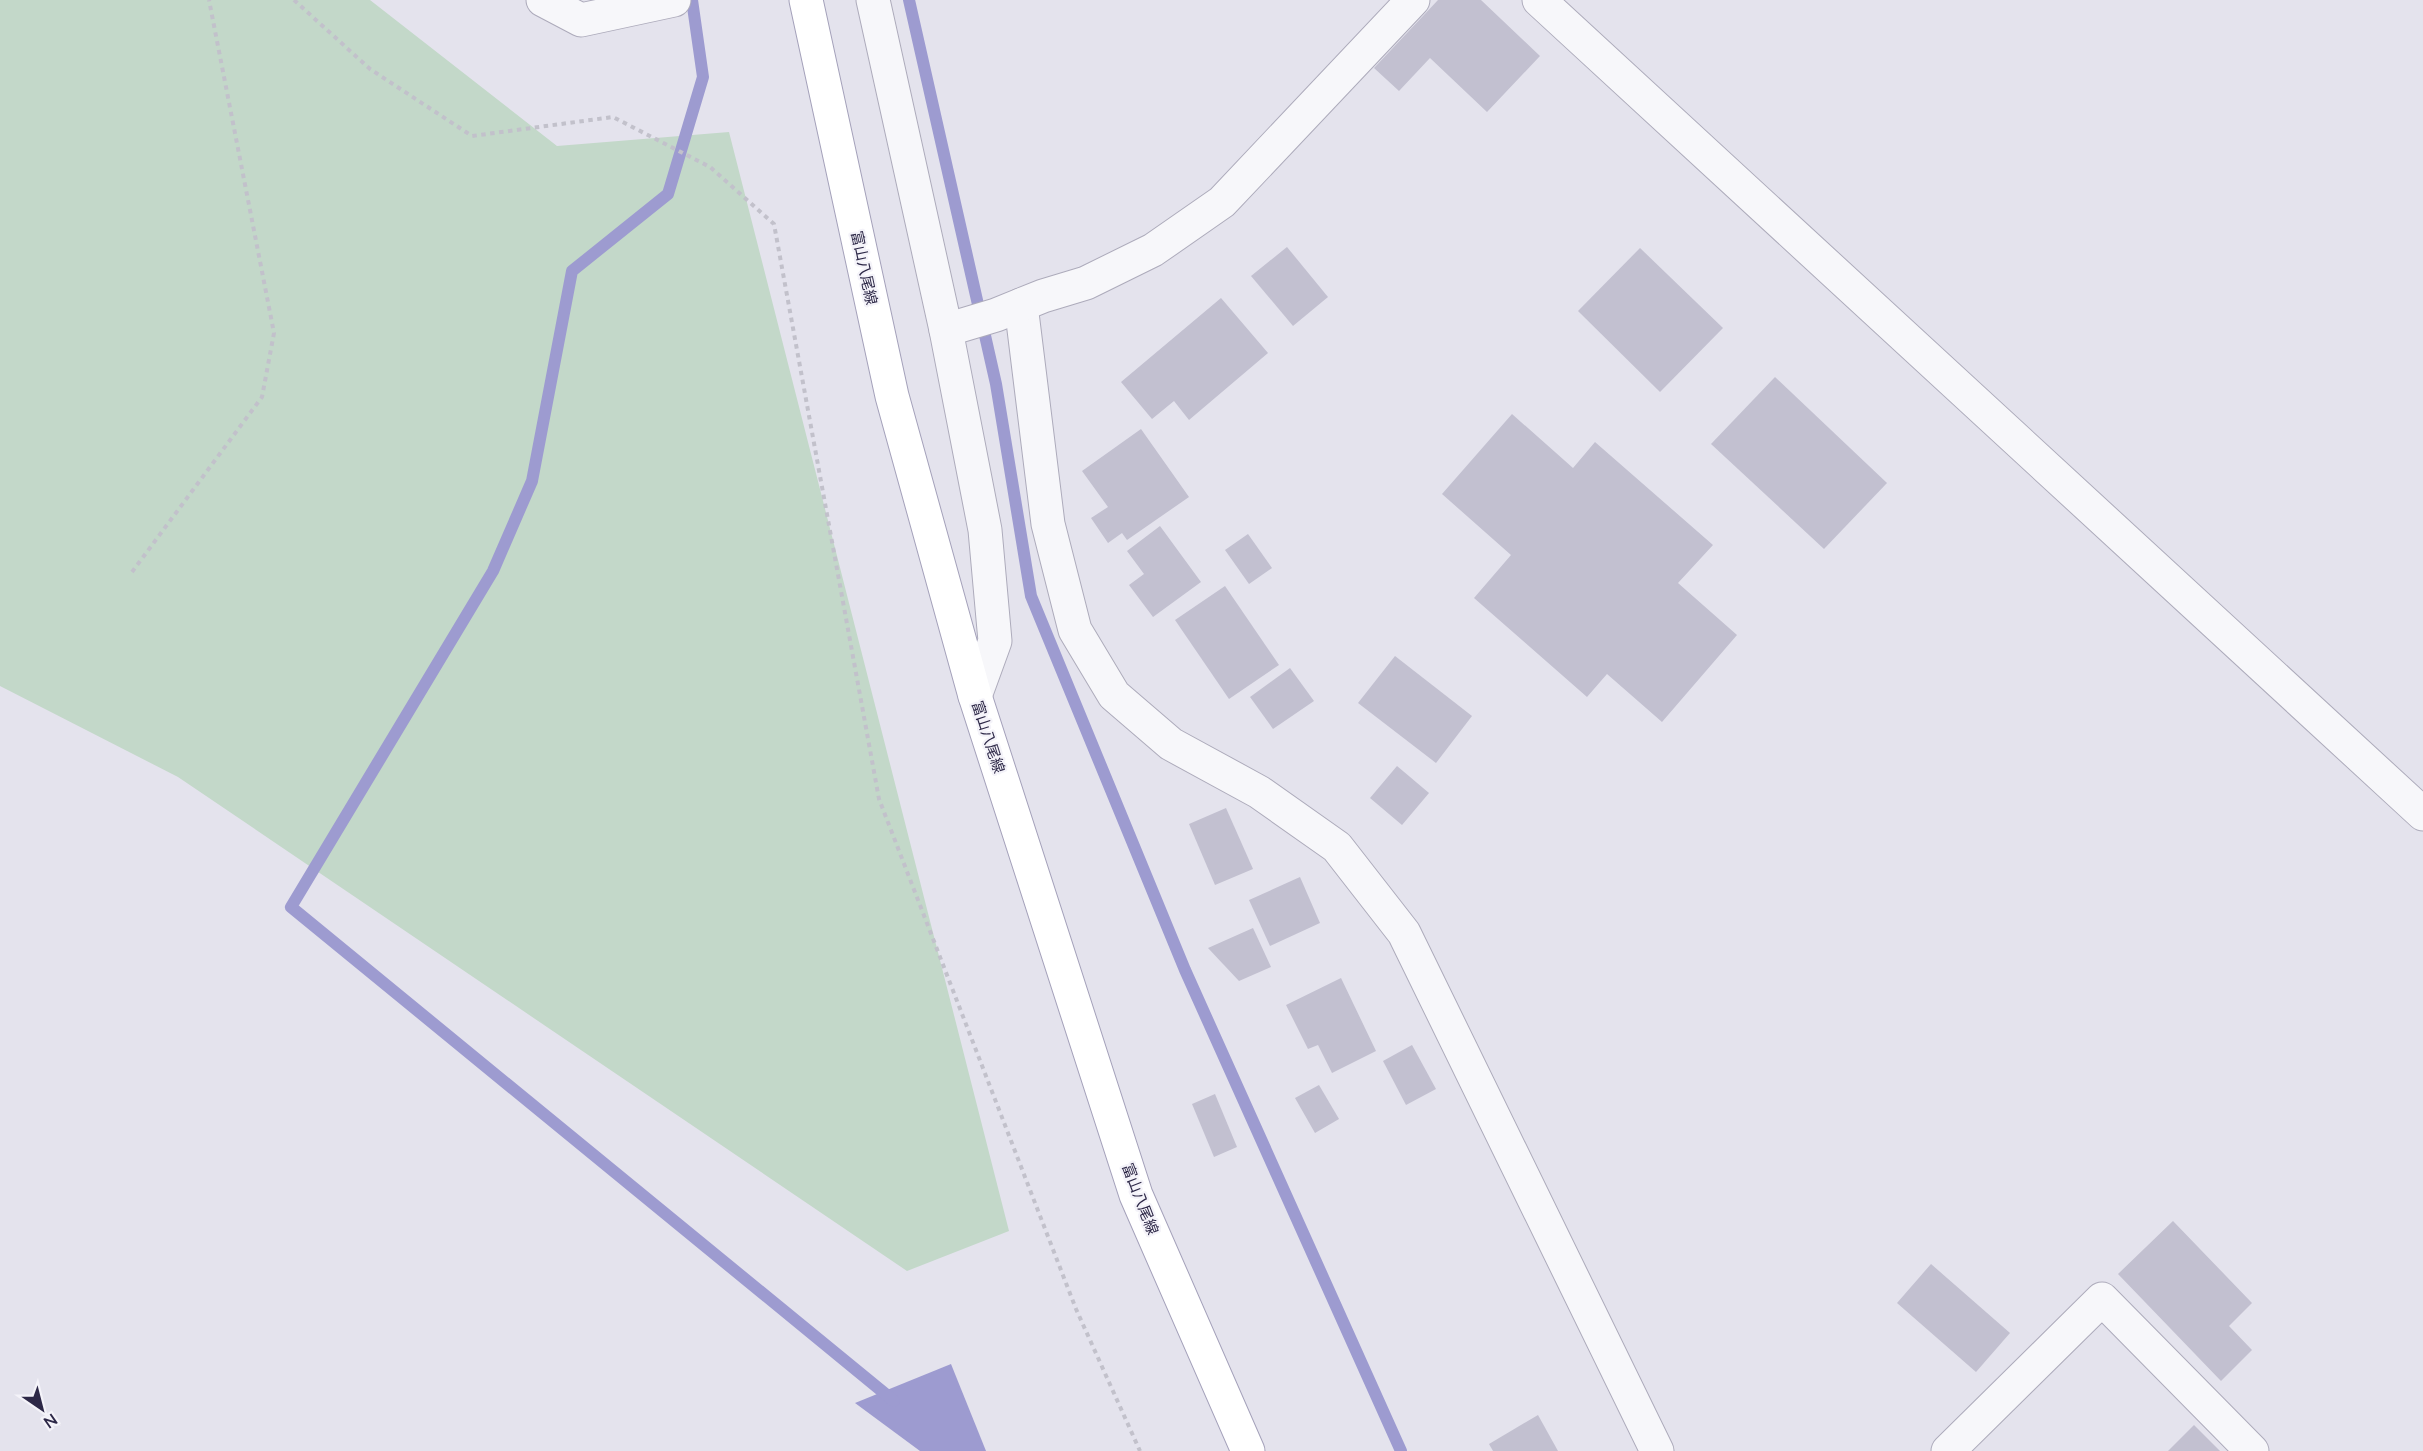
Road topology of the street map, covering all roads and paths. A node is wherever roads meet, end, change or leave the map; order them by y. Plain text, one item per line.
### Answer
1 (209, 0) edge
2 (294, 0) edge
3 (543, 0) edge
4 (674, 0) edge
5 (806, 0) edge
6 (873, 0) edge
7 (1413, 0) edge
8 (1539, 0) edge
9 (983, 318) junction
10 (132, 572) dead end
11 (975, 696) junction
12 (2423, 814) edge
13 (1140, 1451) edge
14 (1248, 1451) edge
15 (1657, 1451) edge
16 (1948, 1451) edge
17 (2252, 1451) edge

1 - 10 path
2 - 13 path
3 - 4 street
5 - 11 main road, 富山八尾線
6 - 9 street
7 - 9 street
8 - 12 street
9 - 11 street
9 - 15 street
11 - 14 main road, 富山八尾線
16 - 17 street

